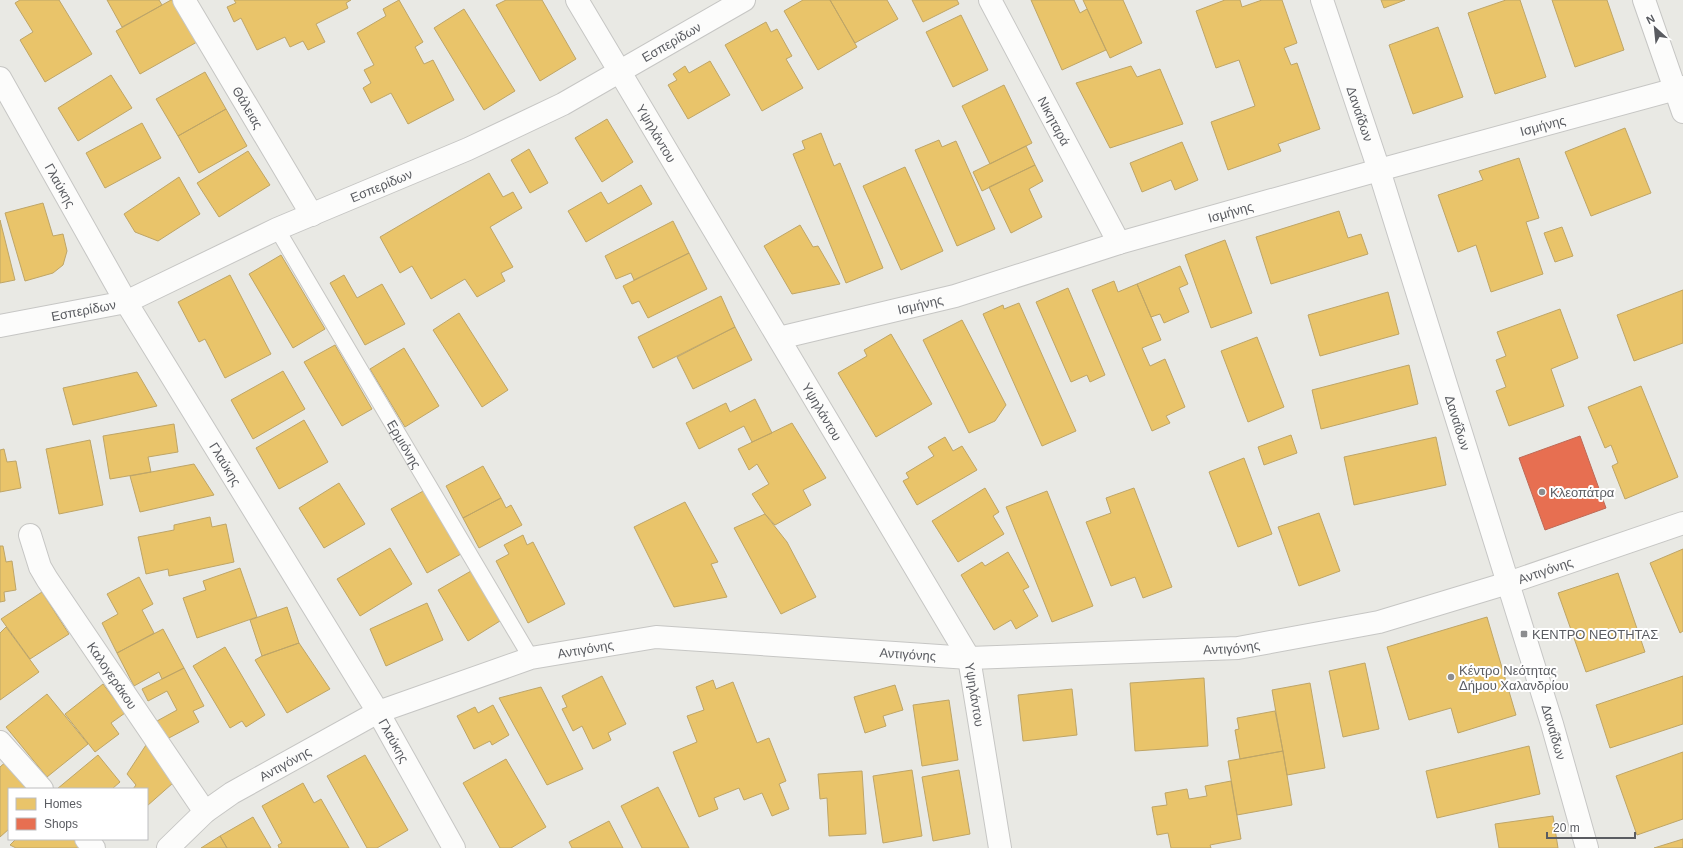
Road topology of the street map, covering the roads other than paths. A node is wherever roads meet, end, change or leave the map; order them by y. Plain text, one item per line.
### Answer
1 (184, 0) edge
2 (576, 0) edge
3 (744, 0) edge
4 (990, 0) edge
5 (1322, 0) edge
6 (1644, 0) edge
7 (619, 73) junction
8 (0, 78) edge
9 (1679, 88) edge
10 (1683, 112) edge
11 (1379, 170) junction
12 (312, 215) junction
13 (277, 229) junction
14 (1119, 243) junction
15 (126, 302) junction
16 (0, 326) edge
17 (779, 338) junction
18 (1683, 523) edge
19 (30, 534) dead end
20 (1508, 583) junction
21 (531, 658) junction
22 (969, 658) junction
23 (378, 712) junction
24 (0, 742) edge
25 (41, 788) edge
26 (205, 812) junction
27 (87, 840) edge
28 (94, 848) edge
29 (168, 848) edge
30 (454, 848) edge
31 (1000, 848) edge
32 (1587, 848) edge

1 - 12 street, Θάλειας
2 - 7 street, Υψηλάντου
3 - 7 street, Εσπερίδων
4 - 14 street, Νικηταρά
5 - 11 street, Δαναΐδων
6 - 9 street
7 - 12 street, Εσπερίδων
7 - 17 street, Υψηλάντου
8 - 15 street, Γλαύκης
9 - 10 street
9 - 11 street, Ισμήνης
11 - 14 street, Ισμήνης
11 - 20 street, Δαναΐδων
12 - 13 street, Εσπερίδων
13 - 15 street, Εσπερίδων
13 - 21 lane, Ερμιόνης
14 - 17 street, Ισμήνης
15 - 16 street, Εσπερίδων
15 - 23 street, Γλαύκης
17 - 22 street, Υψηλάντου
18 - 20 street, Αντιγόνης
19 - 26 street, Καλογεράκου
20 - 22 street, Αντιγόνης
20 - 32 street, Δαναΐδων
21 - 22 street, Αντιγόνης
21 - 23 street, Αντιγόνης
22 - 31 street, Υψηλάντου
23 - 26 street, Αντιγόνης
23 - 30 street, Γλαύκης
24 - 25 street
26 - 29 street, Αντιγόνης
27 - 28 street

